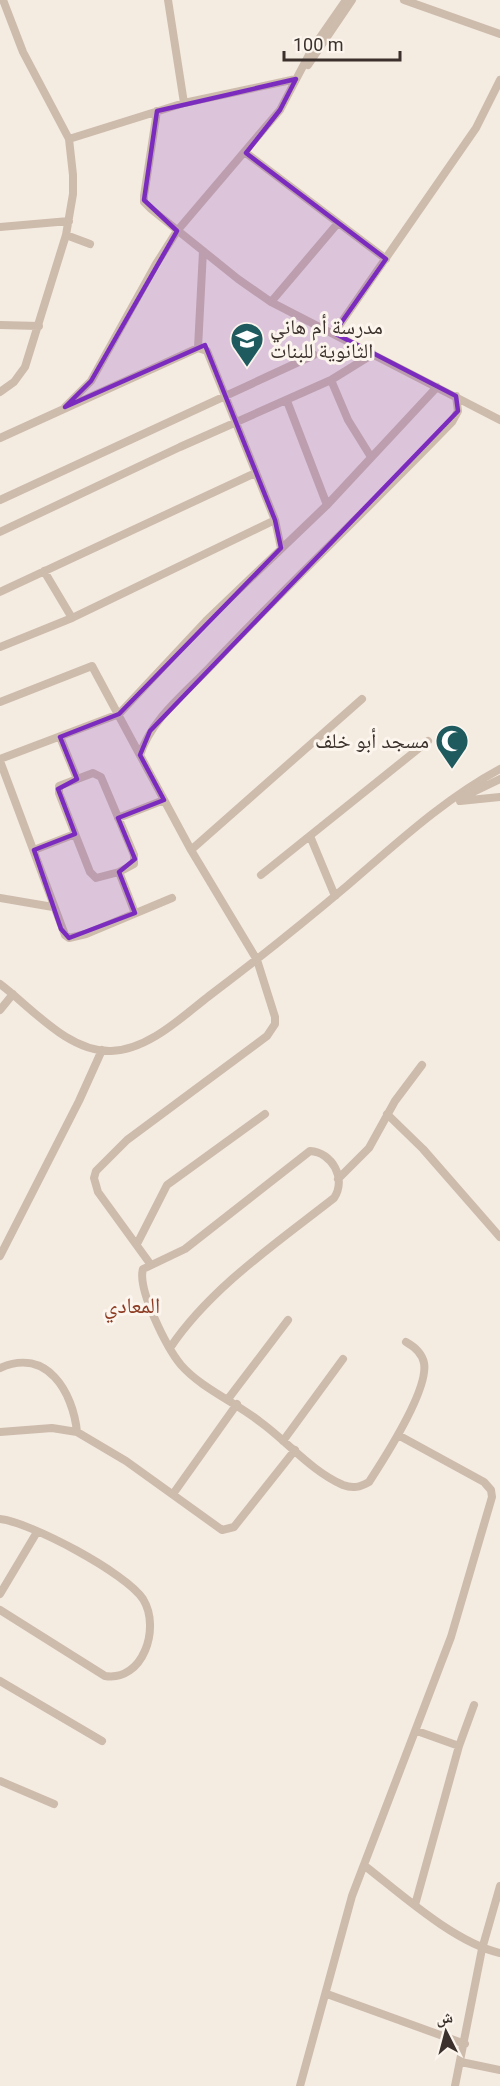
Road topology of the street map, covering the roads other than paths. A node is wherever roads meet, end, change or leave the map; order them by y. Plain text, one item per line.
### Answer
1 (3, 0) edge
2 (168, 0) edge
3 (346, 0) edge
4 (352, 0) edge
5 (404, 0) edge
6 (500, 34) edge
7 (297, 77) junction
8 (500, 80) edge
9 (184, 103) junction
10 (157, 111) junction
11 (69, 139) junction
12 (246, 153) junction
13 (69, 221) junction
14 (338, 223) junction
15 (0, 227) edge
16 (177, 231) junction
17 (66, 234) junction
18 (90, 244) dead end
19 (203, 251) junction
20 (386, 260) junction
21 (271, 302) junction
22 (0, 325) edge
23 (39, 326) junction
24 (334, 333) junction
25 (198, 348) junction
26 (314, 354) dead end
27 (373, 354) junction
28 (331, 380) junction
29 (437, 387) junction
30 (0, 392) edge
31 (226, 395) junction
32 (456, 396) junction
33 (286, 400) junction
34 (65, 407) junction
35 (500, 420) edge
36 (237, 422) junction
37 (0, 438) edge
38 (371, 457) junction
39 (255, 473) junction
40 (0, 500) edge
41 (327, 505) junction
42 (275, 520) junction
43 (0, 532) edge
44 (281, 548) junction
45 (44, 571) junction
46 (0, 592) edge
47 (72, 618) junction
48 (0, 647) edge
49 (362, 699) dead end
50 (0, 702) edge
51 (118, 714) junction
52 (60, 736) junction
53 (428, 741) dead end
54 (140, 754) junction
55 (0, 760) edge
56 (500, 762) edge
57 (500, 768) edge
58 (76, 779) junction
59 (500, 779) edge
60 (475, 783) junction
61 (500, 797) edge
62 (165, 800) junction
63 (453, 802) junction
64 (441, 808) junction
65 (118, 818) junction
66 (75, 834) junction
67 (310, 836) junction
68 (34, 850) junction
69 (191, 850) junction
70 (119, 872) junction
71 (261, 876) dead end
72 (335, 896) junction
73 (0, 898) edge
74 (172, 898) dead end
75 (53, 907) junction
76 (135, 913) junction
77 (257, 960) junction
78 (0, 984) edge
79 (13, 994) junction
80 (0, 1010) edge
81 (102, 1050) junction
82 (422, 1065) dead end
83 (265, 1114) dead end
84 (387, 1114) junction
85 (338, 1179) junction
86 (500, 1238) edge
87 (137, 1244) junction
88 (0, 1256) edge
89 (151, 1265) junction
90 (288, 1320) dead end
91 (406, 1342) dead end
92 (170, 1348) junction
93 (343, 1359) dead end
94 (0, 1368) edge
95 (228, 1399) junction
96 (237, 1404) junction
97 (0, 1432) edge
98 (77, 1432) junction
99 (398, 1435) junction
100 (283, 1441) junction
101 (295, 1450) junction
102 (173, 1494) junction
103 (0, 1519) edge
104 (37, 1532) junction
105 (0, 1594) edge
106 (0, 1610) edge
107 (0, 1681) edge
108 (474, 1705) dead end
109 (417, 1731) junction
110 (102, 1741) dead end
111 (459, 1746) junction
112 (0, 1781) edge
113 (54, 1804) dead end
114 (365, 1866) junction
115 (500, 1886) edge
116 (415, 1905) junction
117 (482, 1949) junction
118 (500, 1953) edge
119 (327, 1994) junction
120 (465, 2044) junction
121 (461, 2062) junction
122 (500, 2070) edge
123 (302, 2085) edge
124 (455, 2086) edge

1 - 11 street
2 - 9 street
3 - 7 street
4 - 7 street
5 - 6 street
7 - 9 street
7 - 12 street
8 - 20 street
9 - 10 street
10 - 11 street
10 - 16 street
11 - 13 street
12 - 14 street
12 - 16 street
13 - 15 street
13 - 17 street
14 - 20 street
14 - 21 street
16 - 19 street
16 - 34 street
17 - 18 street
17 - 23 street
19 - 21 street
19 - 25 street
20 - 24 street
21 - 24 street
22 - 23 street
23 - 30 street
24 - 27 street
25 - 31 street
25 - 34 street
26 - 31 street
27 - 28 street
27 - 29 street
28 - 33 street
28 - 38 street
29 - 32 street
29 - 38 street
31 - 36 street
31 - 40 street
32 - 35 street
32 - 54 street
33 - 36 street
33 - 41 street
34 - 37 street
36 - 39 street
36 - 43 street
38 - 41 street
39 - 42 street
39 - 45 street
41 - 44 street
42 - 44 street
42 - 47 street
44 - 51 street
45 - 46 street
45 - 47 street
47 - 48 street
49 - 69 street
50 - 51 street
51 - 52 street
51 - 54 street
52 - 55 street
52 - 58 street
53 - 67 street
54 - 62 street
55 - 68 street
56 - 60 street
57 - 60 street
58 - 65 street
58 - 66 street
59 - 63 street
60 - 64 street
61 - 63 street
62 - 65 street
62 - 69 street
63 - 64 street
64 - 72 street
65 - 70 street
66 - 68 street
66 - 70 street
67 - 71 street
67 - 72 street
68 - 75 street
69 - 77 street
70 - 76 street
72 - 77 street
73 - 75 street
74 - 76 street
75 - 76 street
77 - 81 street
77 - 87 street
78 - 79 street
79 - 80 street
79 - 81 street
81 - 88 street
82 - 84 street
83 - 87 street
84 - 85 street
84 - 86 street
85 - 89 street
85 - 92 street
87 - 89 street
89 - 92 street
90 - 95 street
91 - 99 street
92 - 95 street
93 - 100 street
94 - 98 street
95 - 96 street
96 - 100 street
96 - 102 street
97 - 98 street
98 - 102 street
99 - 101 street
99 - 109 street
100 - 101 street
101 - 102 street
103 - 104 street
104 - 105 street
104 - 106 street
107 - 110 street
108 - 111 street
109 - 111 street
109 - 114 street
111 - 116 street
112 - 113 street
114 - 116 street
114 - 119 street
115 - 117 street
116 - 117 street
117 - 118 street
117 - 120 street
119 - 120 street
119 - 123 street
120 - 121 street
121 - 122 street
121 - 124 street

